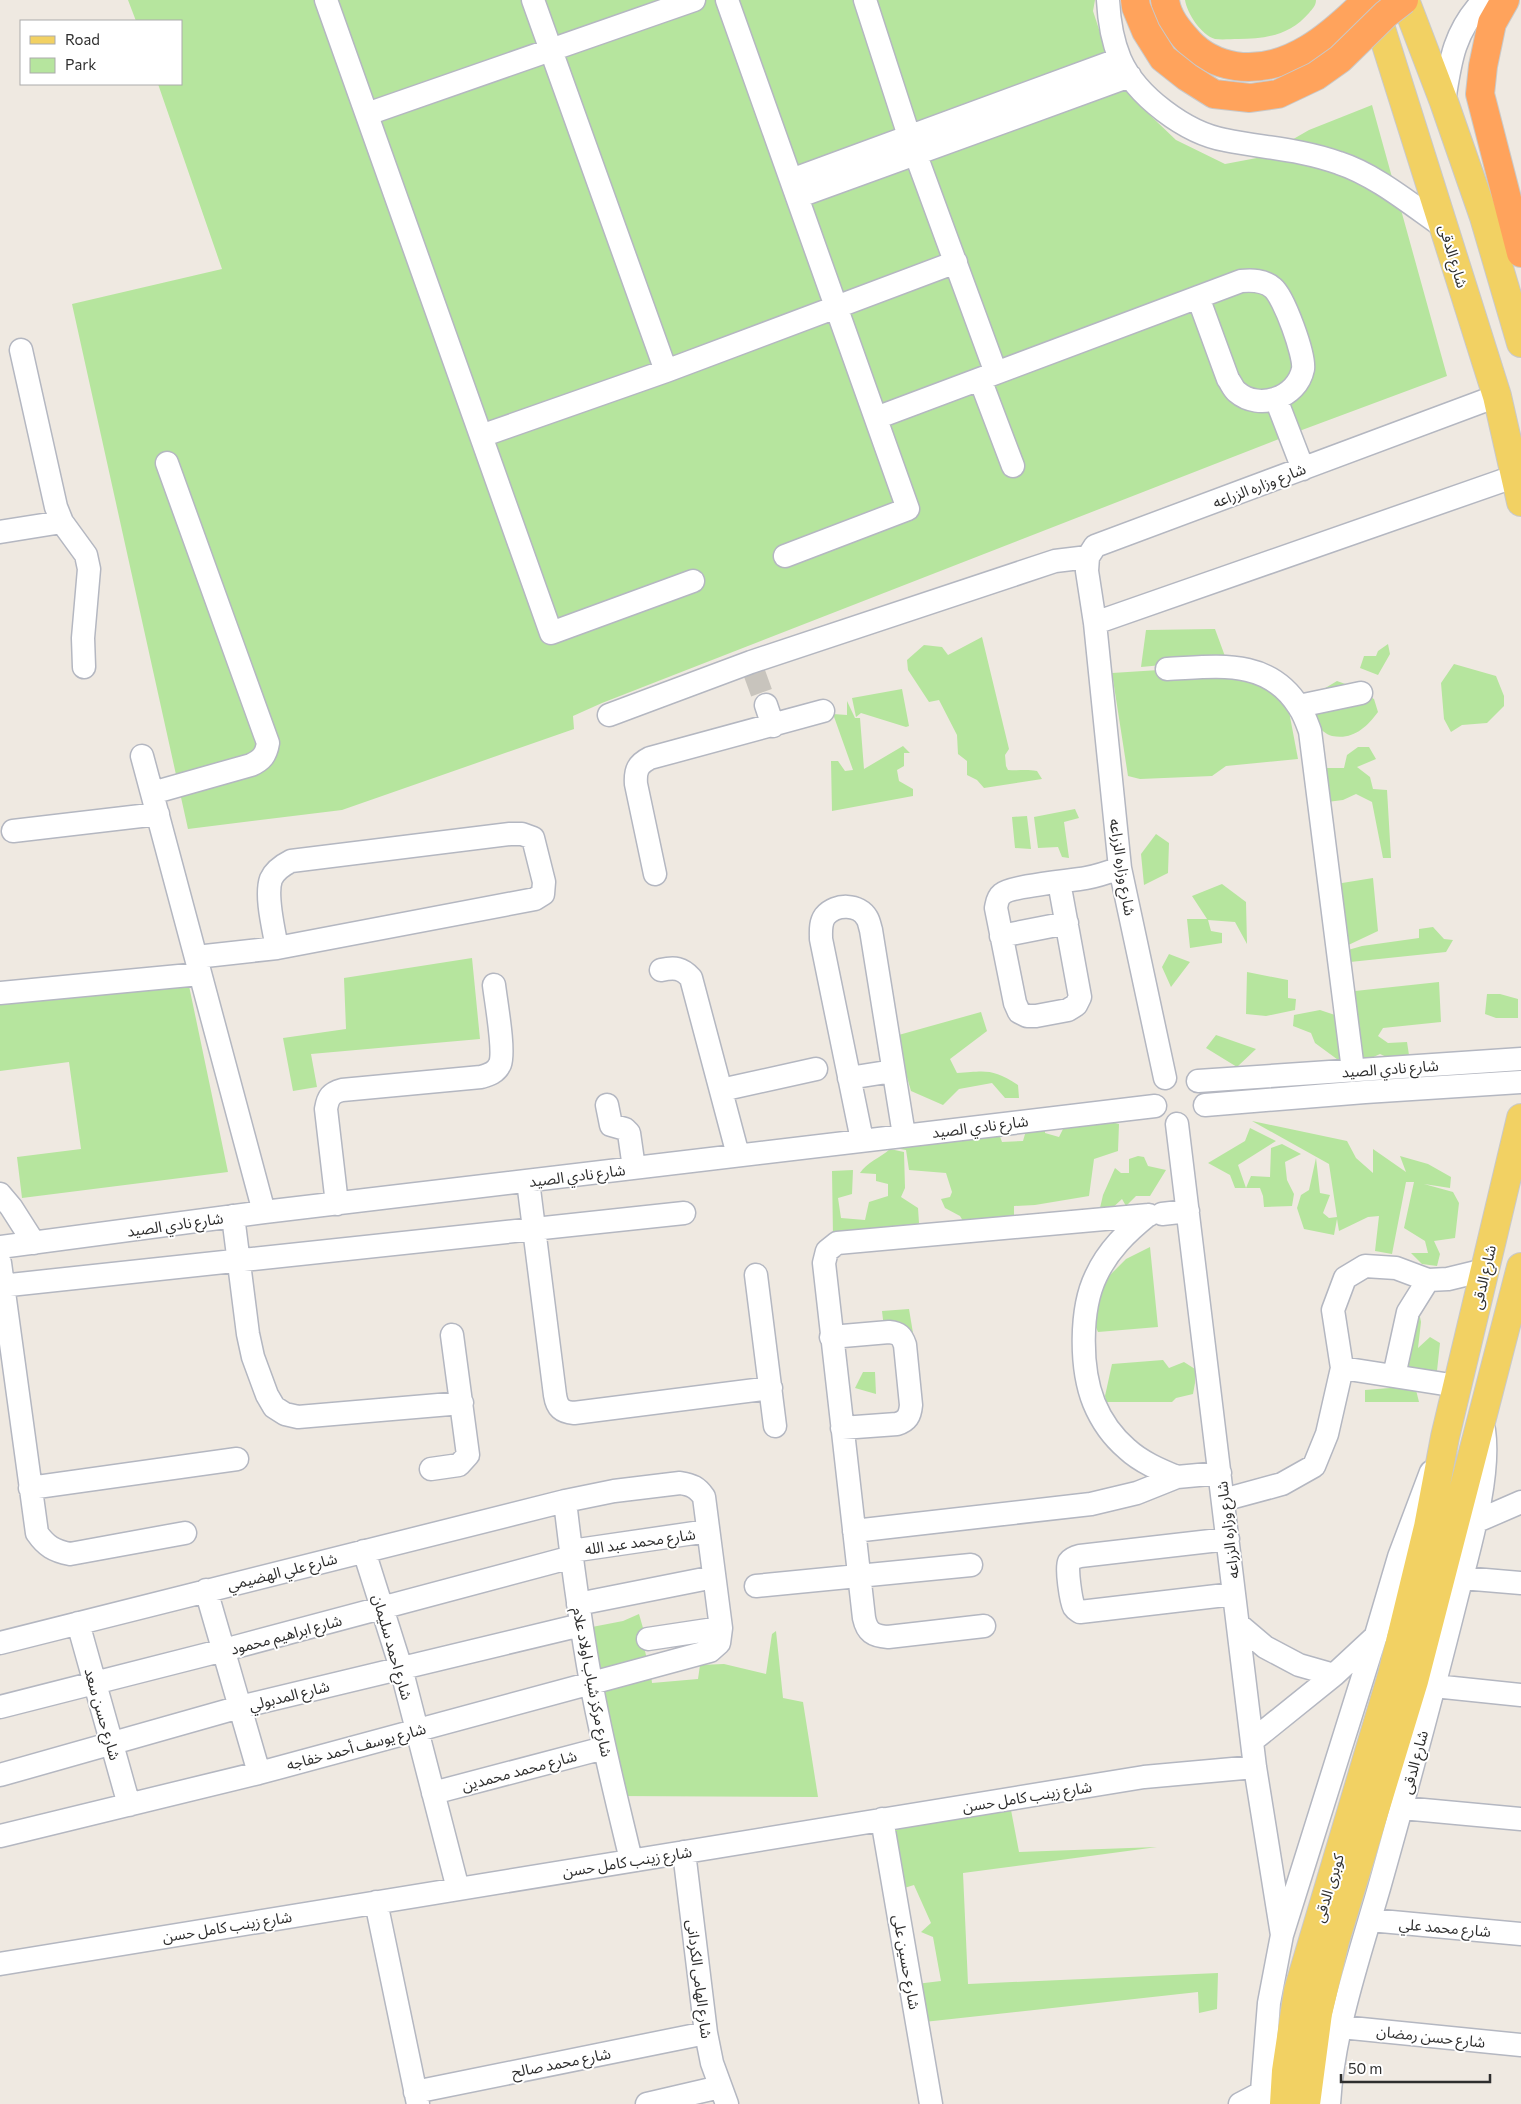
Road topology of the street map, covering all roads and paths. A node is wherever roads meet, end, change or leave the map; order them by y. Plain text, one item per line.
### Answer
1 (326, 0) edge
2 (533, 0) edge
3 (694, 0) edge
4 (727, 0) edge
5 (865, 0) edge
6 (1108, 0) edge
7 (1135, 0) edge
8 (1165, 0) edge
9 (1405, 0) edge
10 (1484, 0) edge
11 (1505, 0) edge
12 (1371, 3) edge
13 (551, 50) junction
14 (1125, 68) junction
15 (1444, 102) junction
16 (367, 114) junction
17 (913, 145) junction
18 (794, 188) junction
19 (1446, 228) junction
20 (1521, 252) edge
21 (956, 262) junction
22 (1198, 297) junction
23 (837, 307) junction
24 (1521, 343) edge
25 (20, 350) dead end
26 (666, 371) junction
27 (988, 376) junction
28 (1497, 396) junction
29 (1276, 399) junction
30 (876, 418) junction
31 (481, 436) junction
32 (167, 463) dead end
33 (1013, 466) dead end
34 (1303, 468) junction
35 (1519, 489) edge
36 (62, 522) junction
37 (0, 532) edge
38 (785, 556) dead end
39 (1088, 557) junction
40 (693, 581) dead end
41 (1095, 623) junction
42 (84, 667) dead end
43 (1167, 669) dead end
44 (1361, 693) dead end
45 (1299, 706) junction
46 (824, 711) dead end
47 (609, 715) dead end
48 (142, 756) dead end
49 (152, 793) junction
50 (158, 814) junction
51 (13, 831) dead end
52 (1120, 868) junction
53 (655, 874) dead end
54 (1060, 882) junction
55 (1068, 923) junction
56 (1001, 936) junction
57 (277, 948) junction
58 (198, 966) junction
59 (661, 970) dead end
60 (494, 985) dead end
61 (0, 993) edge
62 (1521, 1059) edge
63 (816, 1069) dead end
64 (1358, 1070) junction
65 (893, 1071) junction
66 (849, 1078) junction
67 (1165, 1078) junction
68 (1198, 1081) junction
69 (1521, 1082) edge
70 (721, 1090) junction
71 (1365, 1092) junction
72 (607, 1105) dead end
73 (1205, 1105) junction
74 (1155, 1106) junction
75 (1521, 1118) edge
76 (1177, 1124) junction
77 (904, 1135) junction
78 (862, 1140) junction
79 (738, 1155) junction
80 (634, 1168) junction
81 (528, 1181) junction
82 (0, 1194) edge
83 (337, 1204) junction
84 (1188, 1211) junction
85 (264, 1212) junction
86 (684, 1213) dead end
87 (1153, 1215) junction
88 (233, 1216) junction
89 (534, 1229) junction
90 (34, 1243) junction
91 (0, 1247) edge
92 (238, 1260) junction
93 (0, 1263) edge
94 (1521, 1267) edge
95 (1485, 1270) junction
96 (756, 1275) dead end
97 (1428, 1280) junction
98 (2, 1286) edge
99 (452, 1335) dead end
100 (831, 1337) junction
101 (1342, 1368) junction
102 (1394, 1376) junction
103 (1457, 1386) junction
104 (770, 1388) junction
105 (462, 1403) junction
106 (1483, 1418) junction
107 (775, 1426) dead end
108 (842, 1428) junction
109 (1445, 1437) junction
110 (237, 1459) dead end
111 (431, 1469) dead end
112 (1220, 1473) junction
113 (1177, 1477) junction
114 (30, 1488) junction
115 (1223, 1500) junction
116 (565, 1501) junction
117 (1521, 1502) edge
118 (1475, 1522) junction
119 (708, 1531) junction
120 (854, 1531) junction
121 (186, 1533) dead end
122 (1228, 1539) junction
123 (364, 1551) junction
124 (571, 1554) junction
125 (971, 1565) dead end
126 (859, 1576) junction
127 (714, 1577) junction
128 (1462, 1578) junction
129 (1521, 1584) edge
130 (756, 1586) dead end
131 (206, 1590) junction
132 (1234, 1594) junction
133 (382, 1608) junction
134 (579, 1614) junction
135 (78, 1623) junction
136 (1238, 1624) junction
137 (984, 1626) dead end
138 (721, 1628) junction
139 (1376, 1635) junction
140 (648, 1639) dead end
141 (0, 1643) edge
142 (224, 1650) junction
143 (400, 1668) junction
144 (1334, 1674) junction
145 (1413, 1681) junction
146 (591, 1682) junction
147 (94, 1683) junction
148 (1521, 1695) edge
149 (0, 1707) edge
150 (240, 1707) junction
151 (417, 1730) junction
152 (1252, 1741) junction
153 (111, 1743) junction
154 (604, 1748) junction
155 (1255, 1767) junction
156 (259, 1773) junction
157 (0, 1775) edge
158 (434, 1793) junction
159 (128, 1805) junction
160 (1402, 1808) junction
161 (882, 1819) junction
162 (1521, 1819) edge
163 (0, 1836) edge
164 (684, 1852) junction
165 (631, 1860) junction
166 (458, 1889) junction
167 (376, 1902) junction
168 (1370, 1920) junction
169 (1521, 1934) edge
170 (1282, 1935) junction
171 (0, 1964) edge
172 (1341, 2027) junction
173 (706, 2033) junction
174 (1521, 2045) edge
175 (723, 2096) edge
176 (417, 2098) edge
177 (1269, 2100) edge
178 (647, 2104) edge
179 (931, 2104) edge
180 (1240, 2104) edge
181 (1306, 2104) edge
182 (1329, 2104) edge

1 - 16 street
2 - 13 street
3 - 13 street
4 - 18 street
5 - 17 street
6 - 14 street
7 - 9 highway, bridge
8 - 12 highway
9 - 15 main road
10 - 15 street
11 - 20 highway
12 - 19 main road, شارع الدقى
13 - 16 street
13 - 26 street
14 - 17 street
14 - 19 street
15 - 24 main road
16 - 31 street
17 - 18 street
17 - 21 street
18 - 23 street
19 - 28 main road, شارع الدقى
21 - 23 street
21 - 27 street
22 - 27 street
22 - 29 street
22 - 29 street
23 - 26 street
23 - 30 street
25 - 36 street
26 - 31 street
27 - 30 street
27 - 33 street
28 - 34 street, شارع وزاره الزراعه
28 - 35 main road, شارع الدقى
29 - 34 street
30 - 38 street
31 - 40 street
32 - 49 street
34 - 39 street, شارع وزاره الزراعه
35 - 41 street
36 - 37 street
36 - 42 street
39 - 41 street, شارع وزاره الزراعه
39 - 47 street
41 - 52 street, شارع وزاره الزراعه
43 - 45 street
44 - 45 street
45 - 64 street
46 - 53 street
48 - 49 street
49 - 50 street
50 - 51 street
50 - 58 street
52 - 54 street
52 - 67 street, شارع وزاره الزراعه
54 - 55 street
54 - 56 street
55 - 56 street
55 - 56 street
57 - 57 street
57 - 58 street
58 - 61 street
58 - 85 street
59 - 70 street
60 - 83 street
62 - 64 street, شارع نادي الصيد
63 - 70 street
64 - 68 street, شارع نادي الصيد
64 - 71 street
65 - 66 street
65 - 66 street
65 - 77 street
66 - 78 street
67 - 68 street
67 - 74 street
68 - 73 street
69 - 71 street, شارع نادي الصيد
70 - 79 street
71 - 73 street, شارع نادي الصيد
72 - 80 street
73 - 76 street
74 - 76 street
74 - 77 street, شارع نادي الصيد
75 - 95 main road, شارع الدقى
76 - 84 street, شارع وزاره الزراعه
77 - 78 street, شارع نادي الصيد
78 - 79 street, شارع نادي الصيد
79 - 80 street, شارع نادي الصيد
80 - 81 street, شارع نادي الصيد
81 - 83 street, شارع نادي الصيد
81 - 89 street
82 - 90 street
83 - 85 street, شارع نادي الصيد
84 - 87 street
84 - 112 street, شارع وزاره الزراعه
85 - 88 street, شارع نادي الصيد
86 - 89 street
87 - 100 street
87 - 113 street
88 - 90 street, شارع نادي الصيد
88 - 92 street
89 - 92 street
89 - 104 street
90 - 91 street, شارع نادي الصيد
92 - 98 street
92 - 105 street
93 - 98 street
94 - 106 main road, شارع الدقى
95 - 97 street
95 - 103 main road, شارع الدقى
96 - 104 street
97 - 101 street
97 - 102 street
98 - 114 street
99 - 105 street
100 - 108 street
100 - 108 street
101 - 102 street
101 - 115 street
102 - 103 street
103 - 109 main road, شارع الدقى
104 - 107 street
105 - 111 street
106 - 118 street, شارع الدقى
106 - 145 main road, شارع الدقى
108 - 120 street
109 - 139 street, شارع الدقى
109 - 145 main road, شارع الدقى
110 - 114 street
112 - 113 street
112 - 115 street, شارع وزاره الزراعه
113 - 120 street
114 - 121 street
115 - 122 street, شارع وزاره الزراعه
116 - 119 street, شارع علي الهضيمي
116 - 123 street, شارع علي الهضيمي
116 - 124 street, شارع مركز شباب اولاد علام
117 - 118 street
118 - 128 street, شارع الدقى
119 - 124 street, شارع محمد عبد الله
119 - 127 street
120 - 126 street
122 - 132 street, شارع وزاره الزراعه
122 - 132 street
123 - 131 street, شارع علي الهضيمي
123 - 133 street, شارع احمد سليمان
124 - 133 street, شارع ابراهيم محمود
124 - 134 street, شارع مركز شباب اولاد علام
125 - 126 street
126 - 130 street
126 - 137 street
127 - 134 street, شارع المدبولي
127 - 138 street
128 - 129 street
128 - 145 street, شارع الدقى
131 - 135 street, شارع علي الهضيمي
131 - 142 street
132 - 136 street, شارع وزاره الزراعه
133 - 142 street, شارع ابراهيم محمود
133 - 143 street, شارع احمد سليمان
134 - 143 street, شارع المدبولي
134 - 146 street, شارع مركز شباب اولاد علام
135 - 141 street, شارع علي الهضيمي
135 - 147 street, شارع حسن سعد
136 - 144 street
136 - 152 street, شارع وزاره الزراعه
138 - 140 street
138 - 146 street, شارع يوسف أحمد خفاجه
139 - 144 street
139 - 170 street, شارع الدقى
142 - 147 street, شارع ابراهيم محمود
142 - 150 street
143 - 150 street, شارع المدبولي
143 - 151 street, شارع احمد سليمان
144 - 152 street
145 - 148 street
145 - 160 street, شارع الدقى
145 - 177 main road, كوبرى الدقى
145 - 181 main road, كوبرى الدقى
146 - 151 street, شارع يوسف أحمد خفاجه
146 - 154 street, شارع مركز شباب اولاد علام
147 - 149 street, شارع ابراهيم محمود
147 - 153 street, شارع حسن سعد
150 - 153 street, شارع المدبولي
150 - 156 street
151 - 156 street, شارع يوسف أحمد خفاجه
151 - 158 street, شارع احمد سليمان
152 - 155 street, شارع وزاره الزراعه
153 - 157 street, شارع المدبولي
153 - 159 street, شارع حسن سعد
154 - 158 street, شارع محمد محمدين
154 - 165 street, شارع مركز شباب اولاد علام
155 - 161 street, شارع زينب كامل حسن
155 - 170 street, شارع وزاره الزراعه
156 - 159 street, شارع يوسف أحمد خفاجه
158 - 166 street, شارع احمد سليمان
159 - 163 street, شارع يوسف أحمد خفاجه
160 - 162 street
160 - 168 street, شارع الدقى
161 - 164 street, شارع زينب كامل حسن
161 - 179 street, شارع حسين على
164 - 165 street, شارع زينب كامل حسن
164 - 173 street, شارع الهامى الكردانى
165 - 166 street, شارع زينب كامل حسن
166 - 167 street, شارع زينب كامل حسن
167 - 171 street, شارع زينب كامل حسن
167 - 176 street, شارع محمد صالح
168 - 169 street, شارع محمد علي
168 - 172 street, شارع الدقى
170 - 177 street, شارع الدقى
172 - 174 street, شارع حسن رمضان
172 - 182 street, شارع الدقى
173 - 175 street, شارع الهامى الكردانى
173 - 176 street, شارع محمد صالح
175 - 178 street
177 - 180 street

